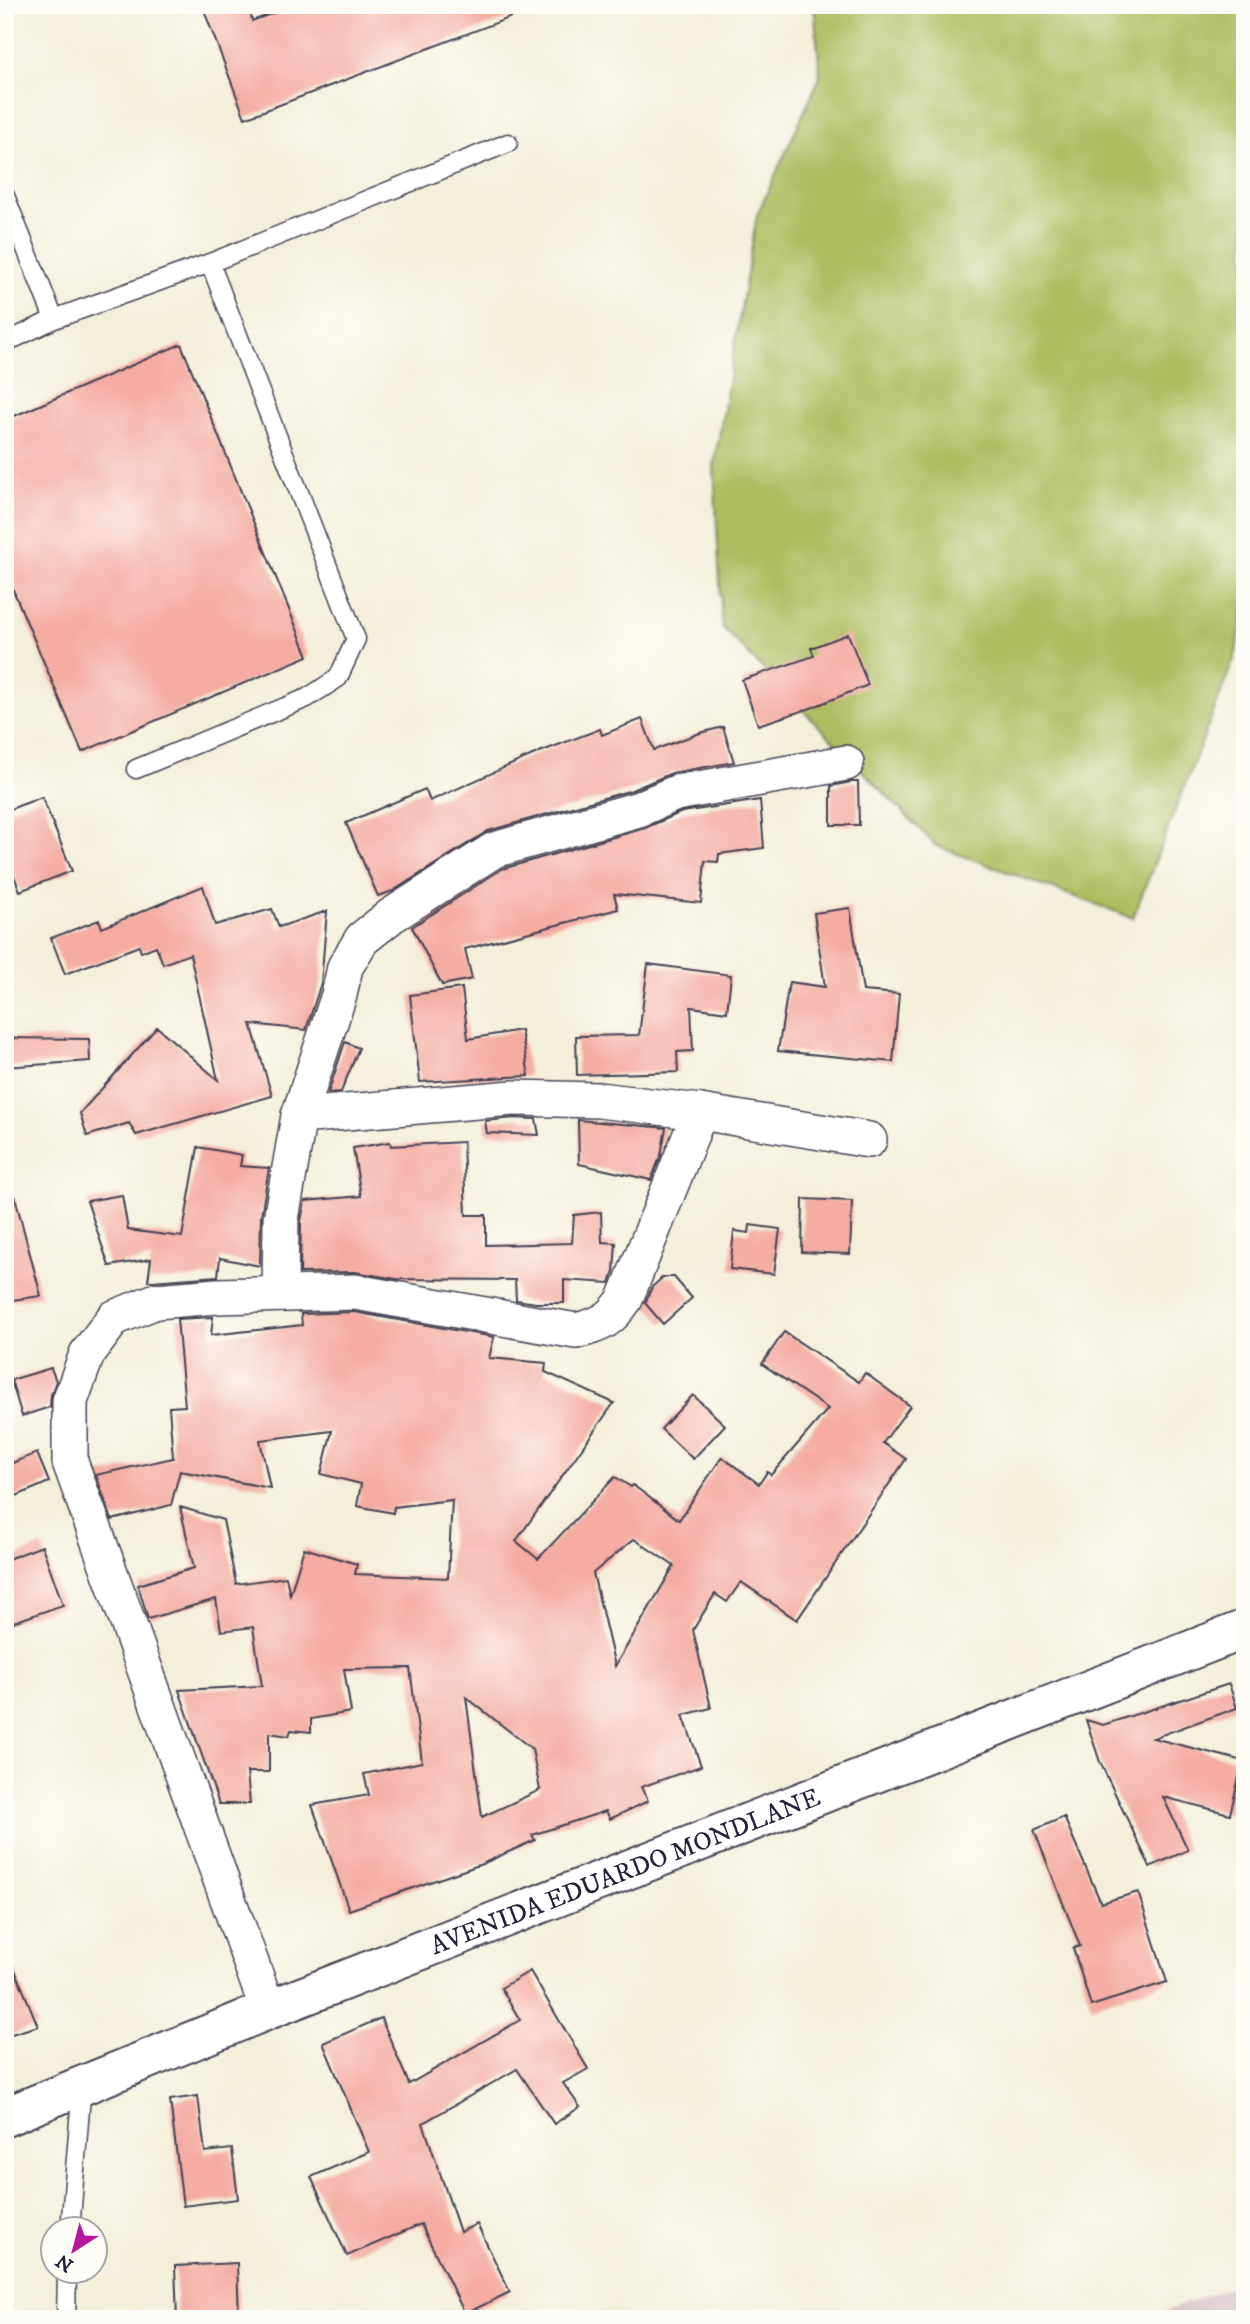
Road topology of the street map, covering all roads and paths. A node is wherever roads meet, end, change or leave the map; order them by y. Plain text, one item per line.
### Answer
1 (508, 143) dead end
2 (5, 196) edge
3 (210, 263) junction
4 (54, 319) junction
5 (5, 343) edge
6 (846, 764) dead end
7 (136, 769) dead end
8 (700, 1112) junction
9 (299, 1116) junction
10 (869, 1140) dead end
11 (280, 1294) junction
12 (1245, 1629) edge
13 (268, 2010) junction
14 (82, 2085) junction
15 (5, 2117) edge
16 (71, 2216) edge
17 (67, 2286) edge
18 (66, 2319) edge

1 - 3 lane
2 - 4 lane
3 - 4 lane
3 - 7 lane
4 - 5 lane
6 - 9 street
8 - 9 street
8 - 10 street
8 - 11 street
9 - 11 street
11 - 13 street
12 - 13 main road, AVENIDA EDUARDO MONDLANE
13 - 14 main road, AVENIDA EDUARDO MONDLANE
14 - 15 main road, AVENIDA EDUARDO MONDLANE
14 - 16 lane
17 - 18 lane

